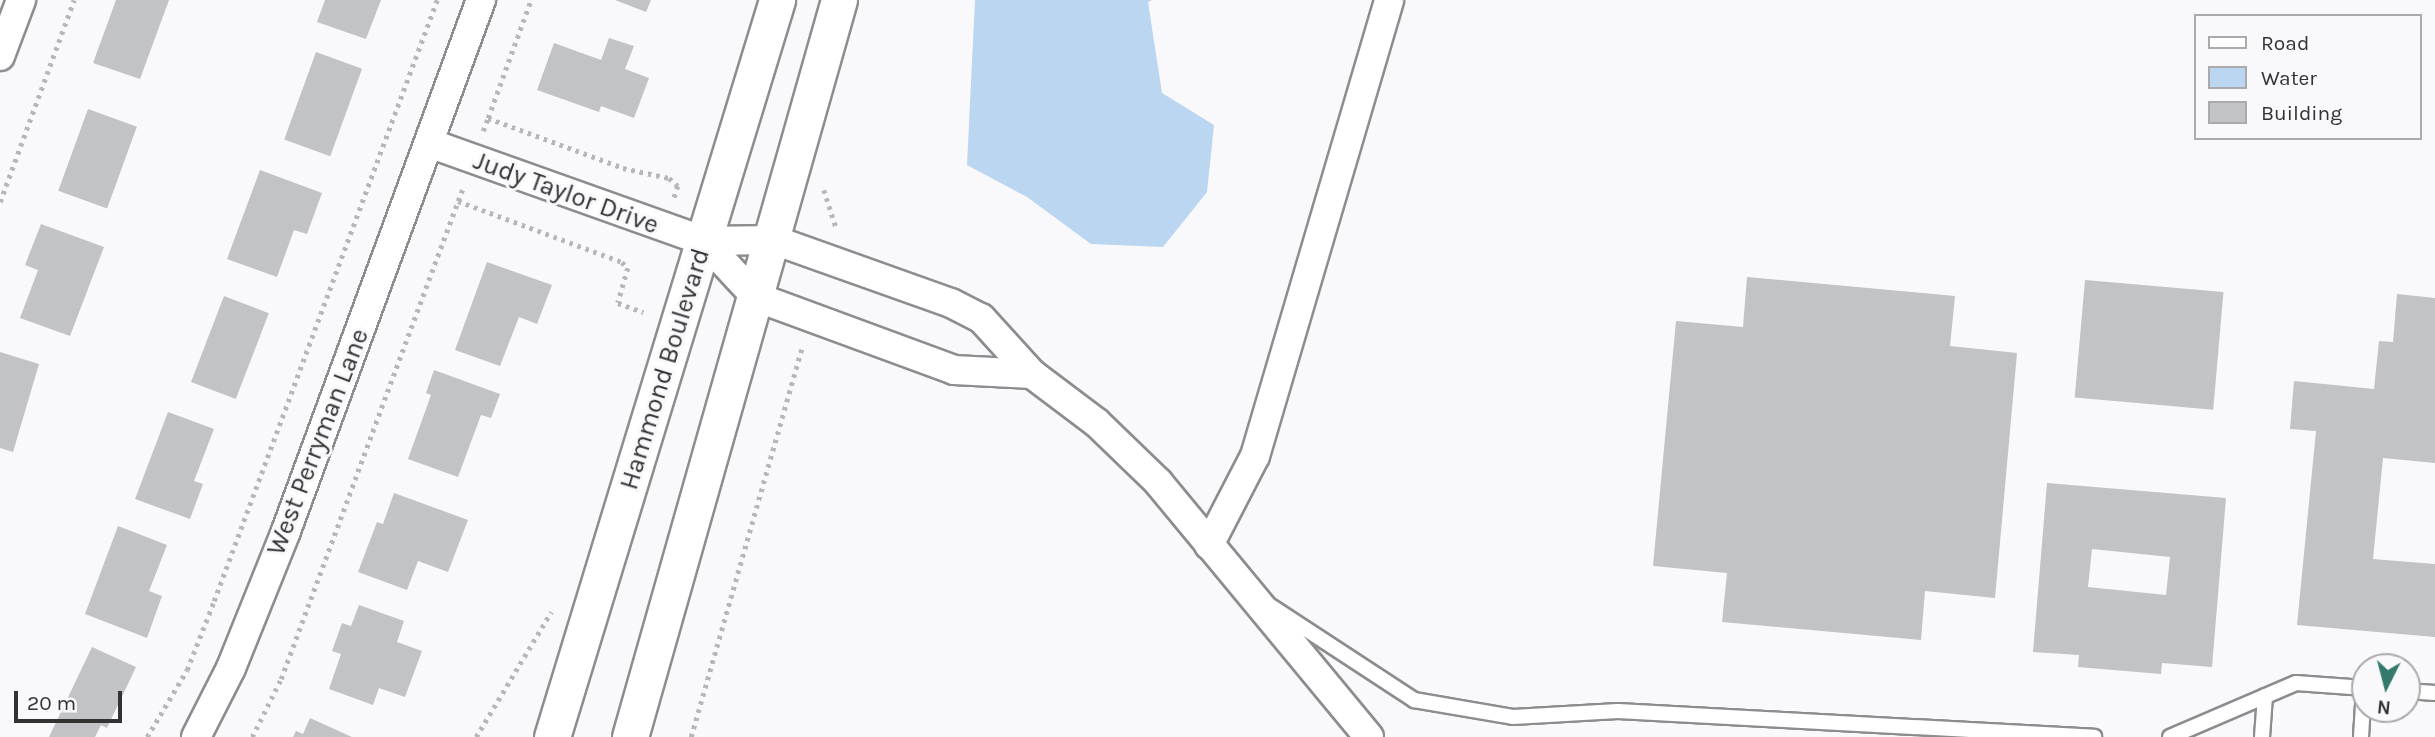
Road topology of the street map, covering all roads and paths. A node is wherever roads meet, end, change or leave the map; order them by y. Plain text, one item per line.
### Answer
1 (21, 0) edge
2 (74, 0) edge
3 (437, 0) edge
4 (481, 0) edge
5 (531, 0) edge
6 (777, 0) edge
7 (839, 0) edge
8 (1389, 0) edge
9 (0, 56) edge
10 (488, 118) junction
11 (429, 143) junction
12 (473, 159) junction
13 (824, 175) dead end
14 (458, 201) junction
15 (0, 202) edge
16 (666, 229) junction
17 (774, 240) junction
18 (704, 242) junction
19 (827, 259) junction
20 (756, 297) junction
21 (646, 302) dead end
22 (643, 312) junction
23 (811, 316) junction
24 (640, 325) dead end
25 (1032, 374) junction
26 (1209, 545) junction
27 (1252, 595) junction
28 (553, 607) dead end
29 (2351, 687) edge
30 (2265, 696) junction
31 (1858, 721) junction
32 (1965, 732) edge
33 (2065, 736) edge
34 (147, 737) edge
35 (196, 737) edge
36 (252, 737) edge
37 (476, 737) edge
38 (552, 737) edge
39 (630, 737) edge
40 (691, 737) edge
41 (1369, 737) edge
42 (1856, 737) edge
43 (2094, 737) edge
44 (2169, 737) edge
45 (2262, 737) edge

1 - 9 street
2 - 15 path
3 - 34 path
4 - 11 street, West Perryman Lane
5 - 10 path
6 - 18 street, Hammond Boulevard
7 - 17 street
8 - 26 street
10 - 12 path
10 - 16 path
11 - 12 street, Judy Taylor Drive
11 - 35 street, West Perryman Lane
12 - 14 path
12 - 16 street, Judy Taylor Drive
13 - 19 path
14 - 22 path
14 - 36 path
16 - 18 street, Judy Taylor Drive
17 - 18 street
17 - 19 street
17 - 20 street
18 - 20 street
18 - 38 street, Hammond Boulevard
19 - 25 street
20 - 23 street
20 - 39 street
21 - 22 path
22 - 24 path
23 - 25 street
23 - 40 path
25 - 26 street
26 - 27 street
27 - 31 lane
27 - 41 street
28 - 37 path
29 - 30 lane
30 - 44 lane
30 - 45 lane
31 - 32 lane
31 - 42 lane
32 - 33 lane
33 - 43 lane

